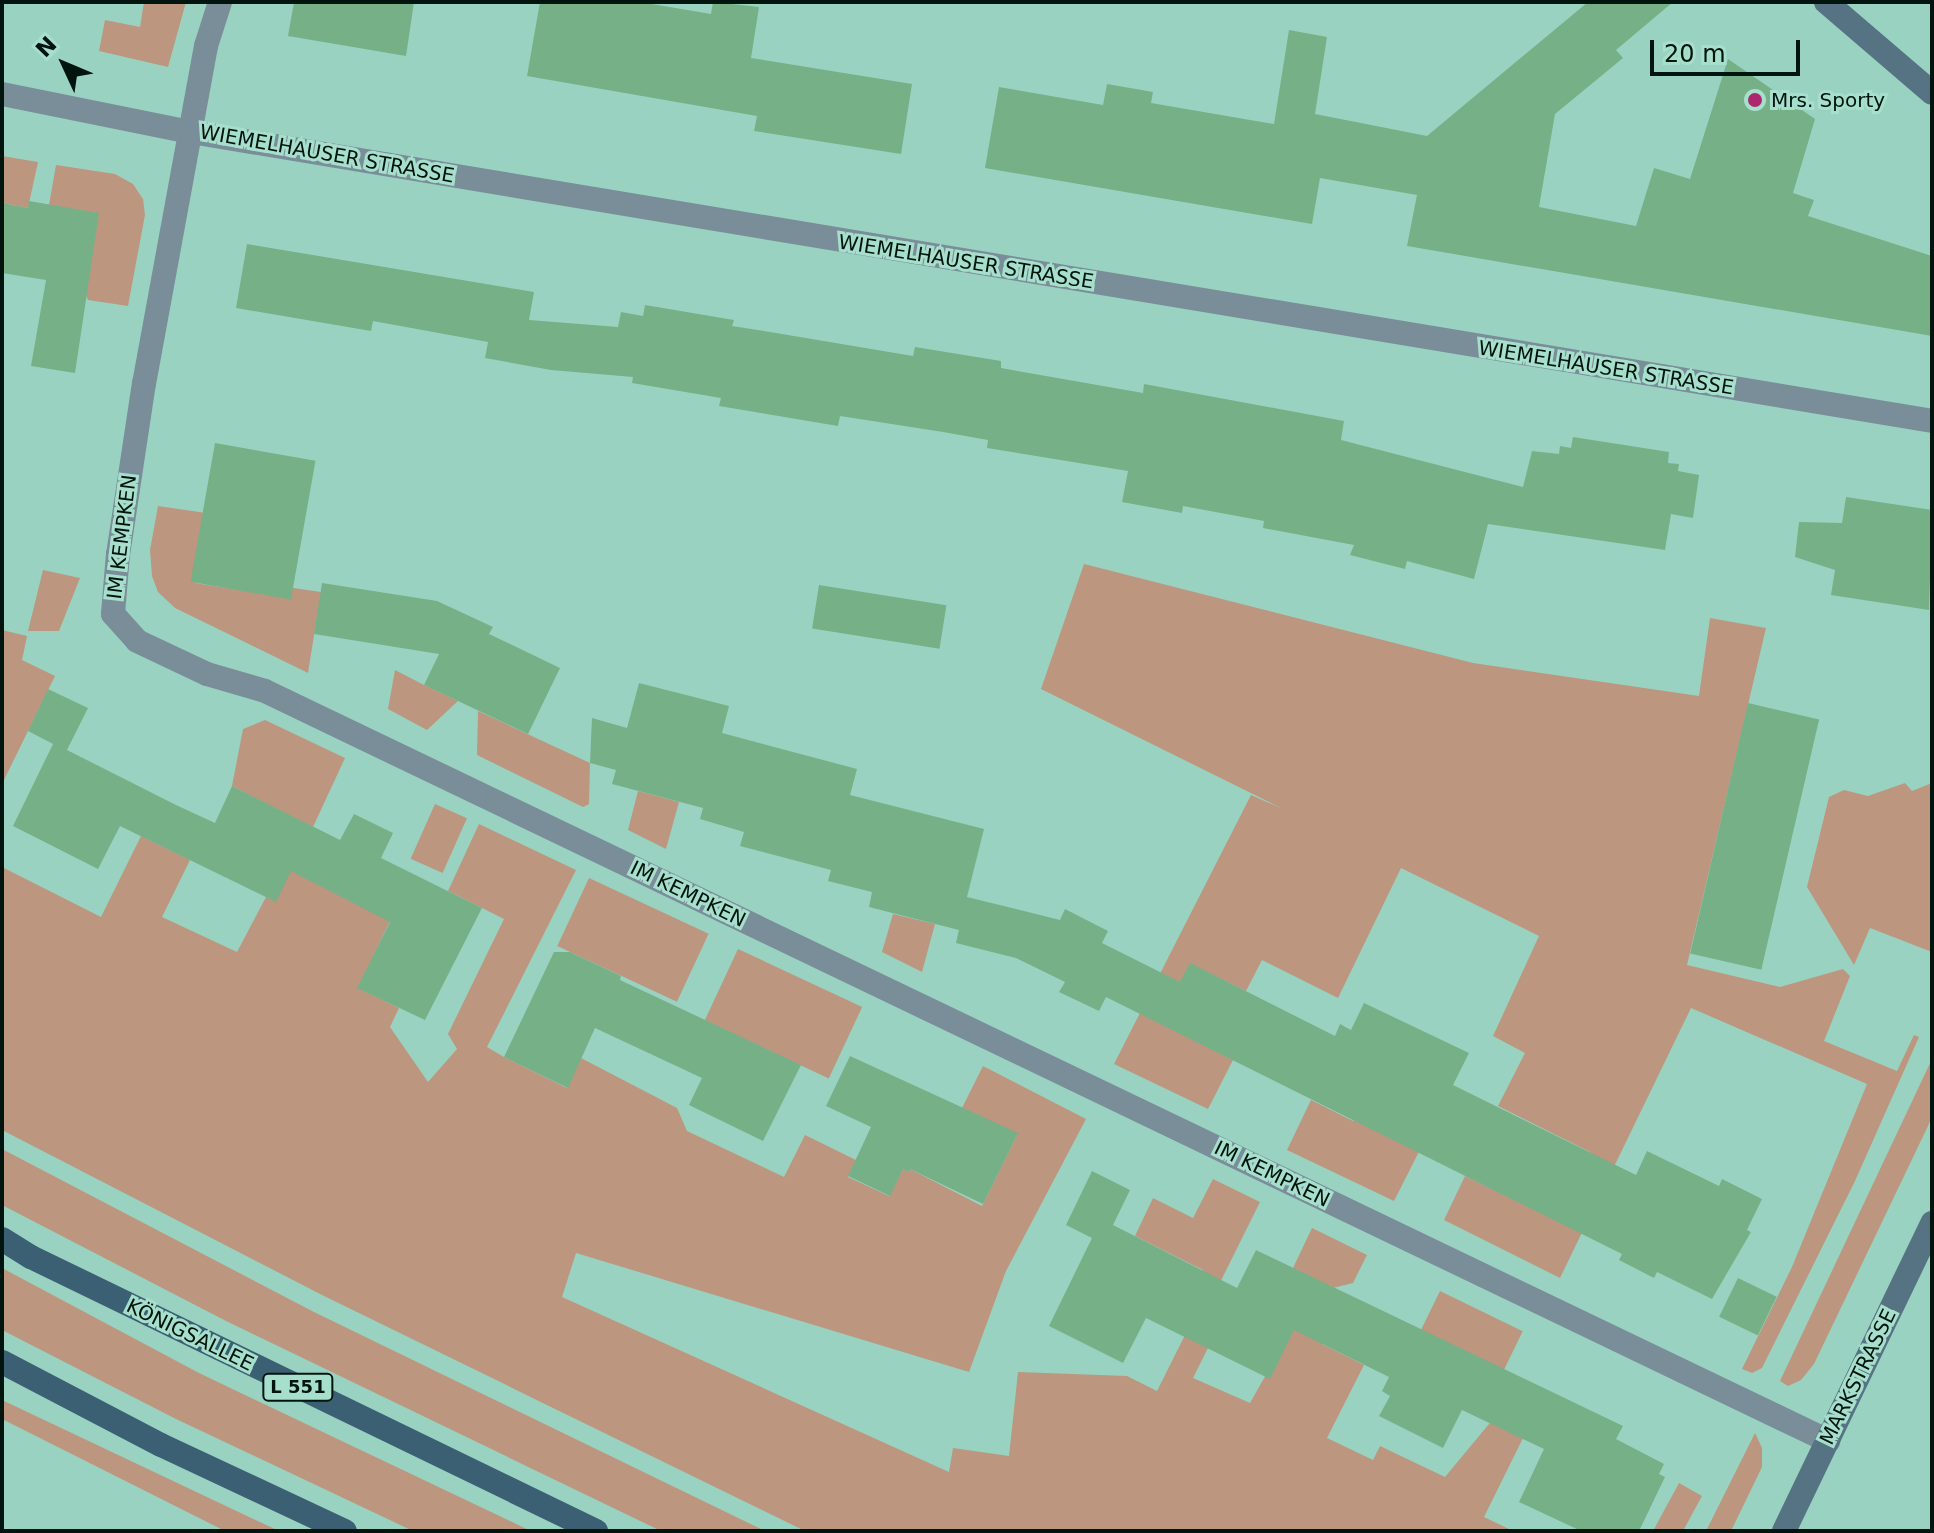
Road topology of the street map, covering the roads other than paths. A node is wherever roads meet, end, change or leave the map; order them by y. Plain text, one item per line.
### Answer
1 (220, 2) edge
2 (1826, 2) edge
3 (1932, 93) edge
4 (2, 94) edge
5 (191, 132) junction
6 (1932, 421) edge
7 (1932, 1223) edge
8 (2, 1239) edge
9 (2, 1362) edge
10 (1828, 1441) junction
11 (345, 1531) edge
12 (596, 1531) edge
13 (1784, 1531) edge

1 - 5 street, IM KEMPKEN
2 - 3 main road
4 - 5 street, WIEMELHAUSER STRASSE
5 - 6 street, WIEMELHAUSER STRASSE
5 - 10 street, IM KEMPKEN
7 - 10 main road, MARKSTRASSE
8 - 12 main road, KÖNIGSALLEE / L 551
9 - 11 main road
10 - 13 main road, MARKSTRASSE

